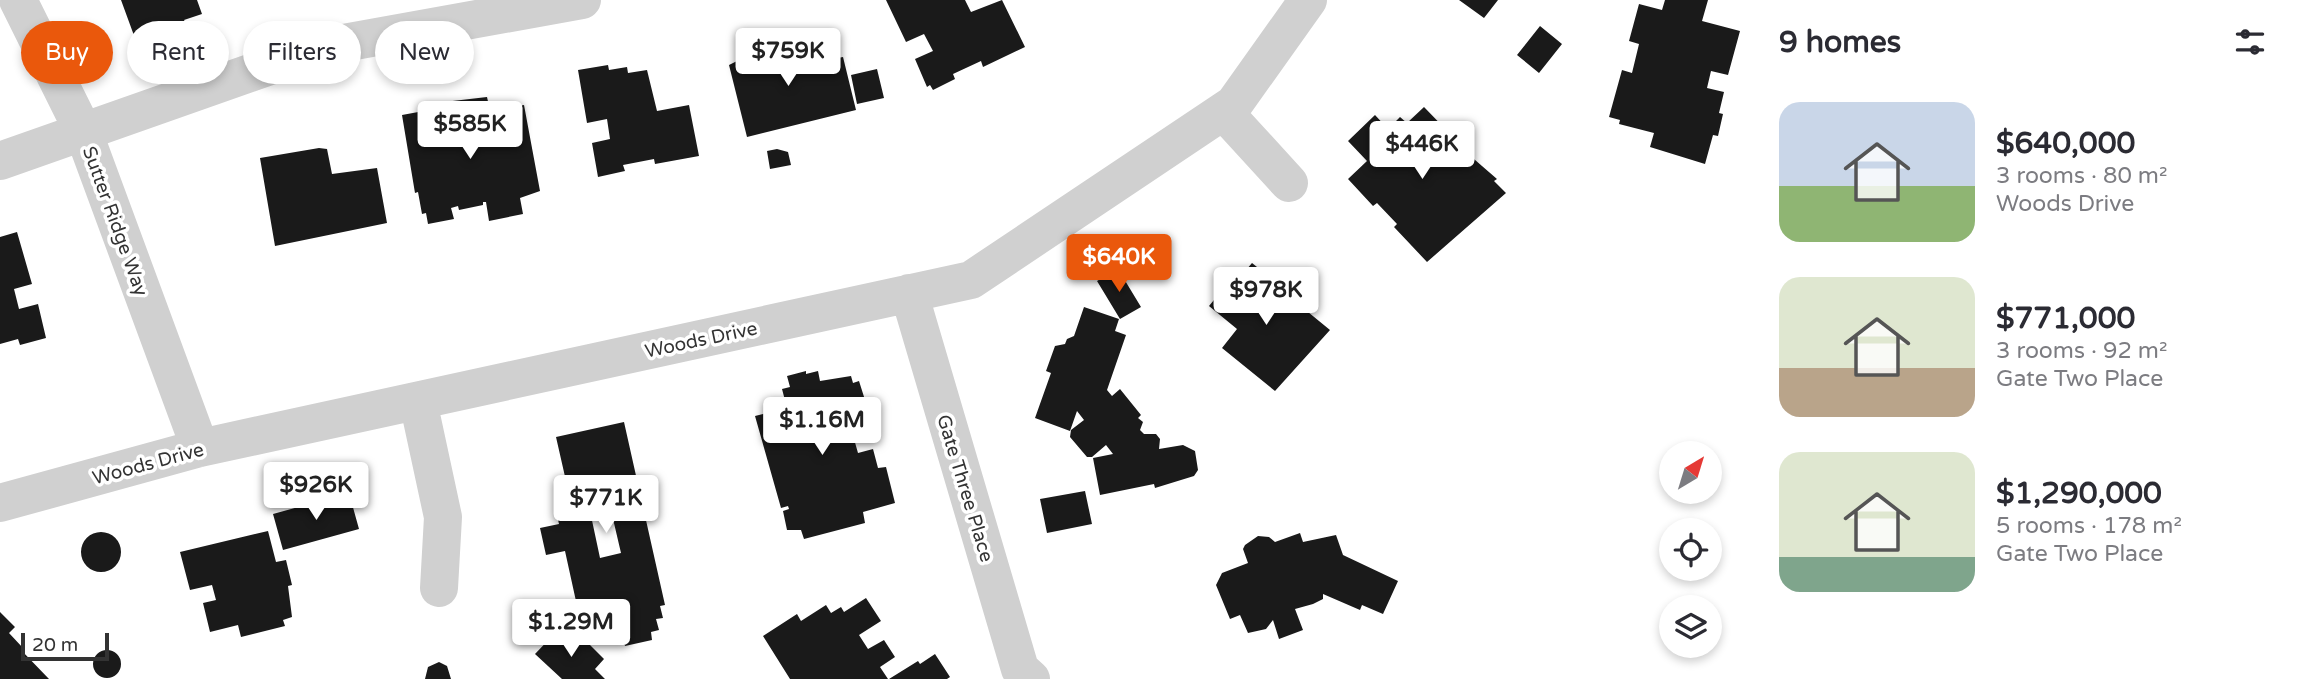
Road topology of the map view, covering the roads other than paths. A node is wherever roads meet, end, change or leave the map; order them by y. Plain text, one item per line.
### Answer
1 (18, 0) edge
2 (582, 0) edge
3 (1308, 0) edge
4 (1224, 112) junction
5 (83, 131) junction
6 (0, 161) edge
7 (1289, 183) dead end
8 (909, 293) junction
9 (418, 401) junction
10 (200, 448) junction
11 (0, 503) edge
12 (439, 588) dead end
13 (1031, 679) edge

1 - 5 street, Sutter Ridge Way
2 - 5 street
3 - 4 street, Woods Drive
4 - 7 street
4 - 8 street, Woods Drive
5 - 6 street
5 - 10 street, Sutter Ridge Way
8 - 9 street, Woods Drive
8 - 13 street, Gate Three Place
9 - 10 street, Woods Drive
9 - 12 street
10 - 11 street, Woods Drive

